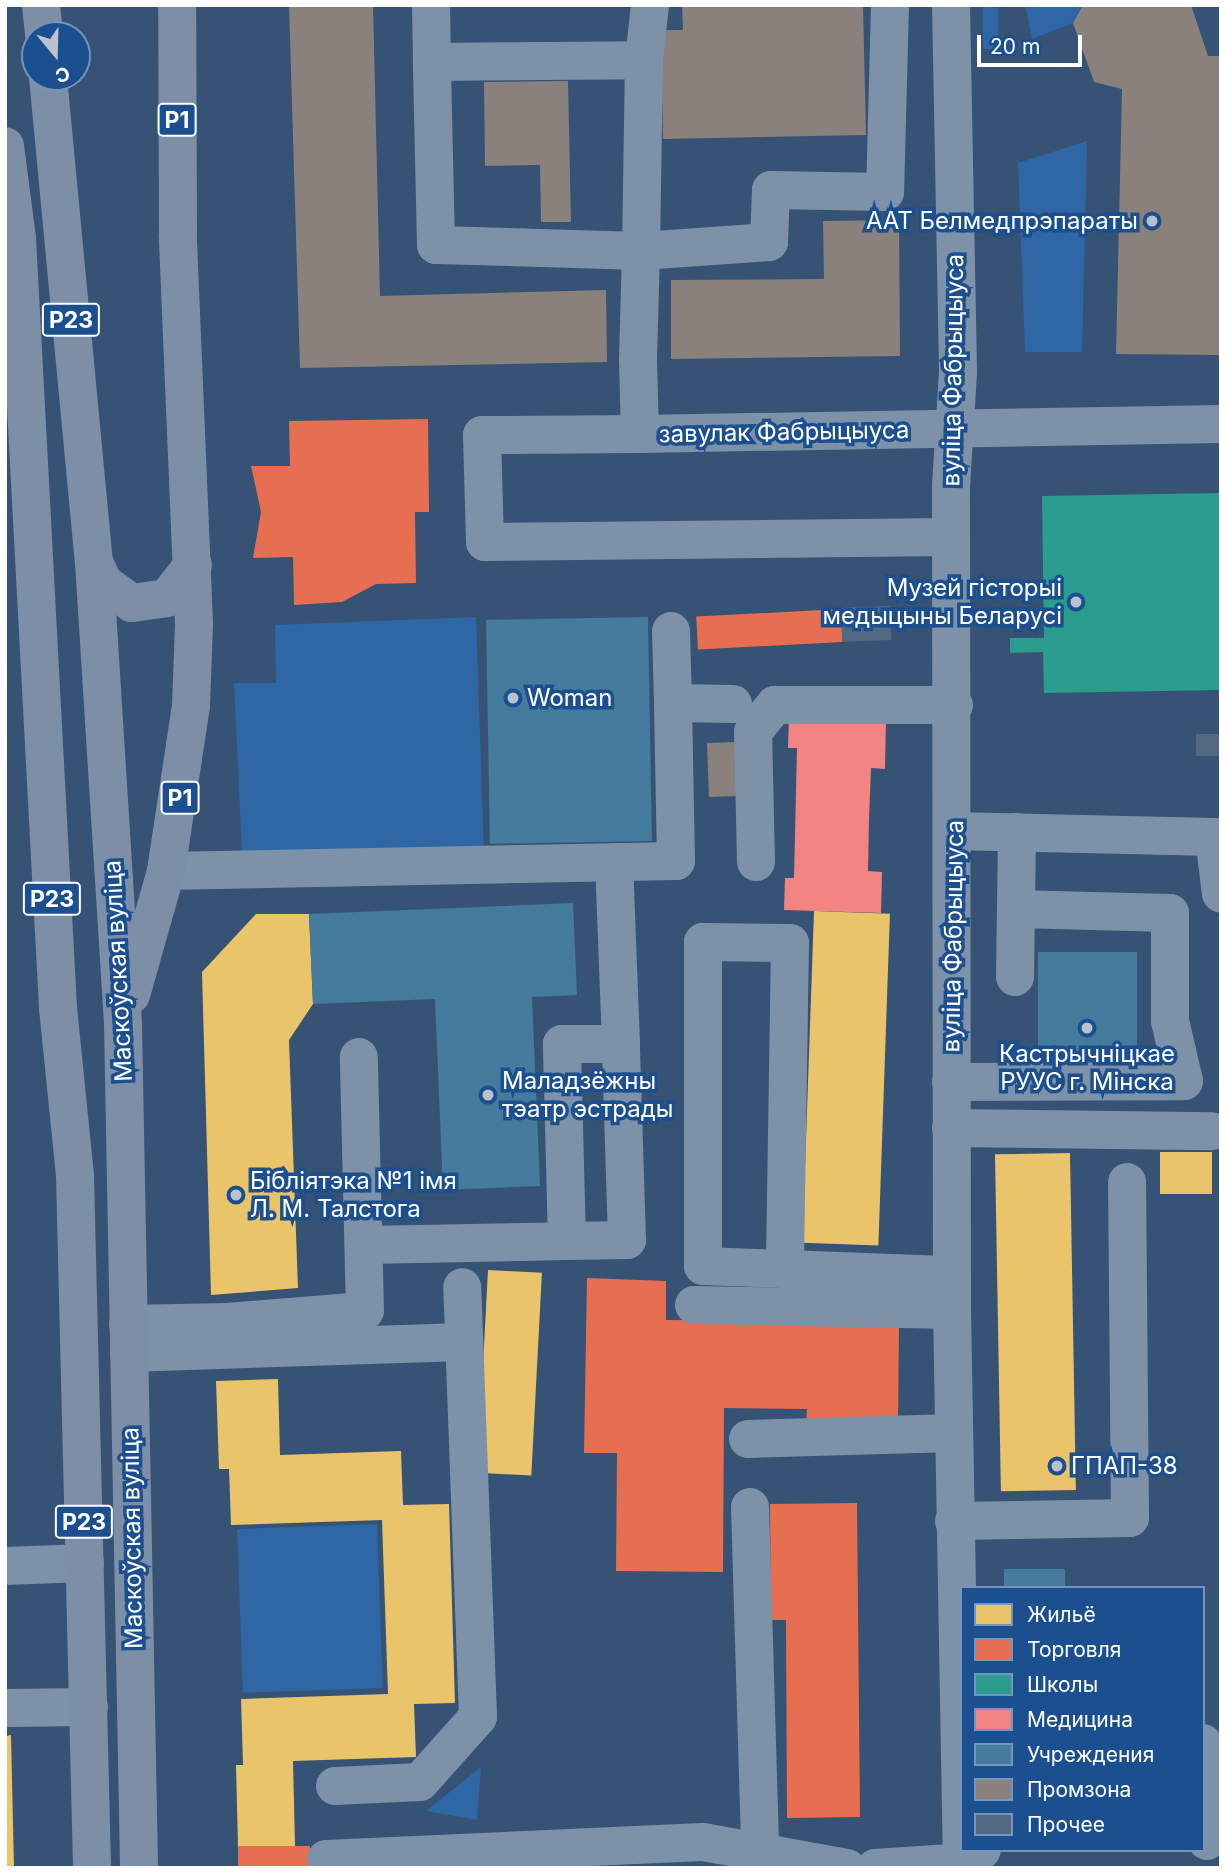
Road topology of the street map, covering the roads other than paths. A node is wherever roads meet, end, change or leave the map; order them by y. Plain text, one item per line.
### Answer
1 (177, 5) edge
2 (431, 5) edge
3 (650, 5) edge
4 (890, 5) edge
5 (951, 5) edge
6 (644, 60) junction
7 (432, 62) junction
8 (49, 91) edge
9 (5, 146) edge
10 (16, 238) junction
11 (640, 251) junction
12 (5, 320) edge
13 (1221, 424) edge
14 (954, 428) junction
15 (640, 434) junction
16 (951, 537) junction
17 (5, 550) edge
18 (94, 562) junction
19 (193, 565) junction
20 (36, 622) junction
21 (671, 631) dead end
22 (673, 703) junction
23 (733, 704) dead end
24 (954, 705) junction
25 (954, 831) junction
26 (1217, 831) edge
27 (1017, 832) junction
28 (614, 862) junction
29 (756, 862) dead end
30 (166, 871) junction
31 (1221, 894) edge
32 (1016, 909) junction
33 (1014, 977) dead end
34 (123, 1024) junction
35 (621, 1044) junction
36 (359, 1057) dead end
37 (951, 1082) junction
38 (951, 1128) junction
39 (1212, 1131) dead end
40 (1127, 1182) dead end
41 (567, 1241) junction
42 (365, 1245) junction
43 (785, 1269) junction
44 (462, 1287) dead end
45 (952, 1292) junction
46 (694, 1305) dead end
47 (129, 1338) junction
48 (464, 1342) junction
49 (953, 1433) junction
50 (748, 1439) dead end
51 (750, 1507) dead end
52 (954, 1521) junction
53 (85, 1563) junction
54 (5, 1566) edge
55 (960, 1657) edge
56 (89, 1707) junction
57 (5, 1708) edge
58 (1205, 1771) edge
59 (335, 1786) dead end
60 (1210, 1841) edge
61 (760, 1852) junction
62 (326, 1859) dead end
63 (969, 1860) edge
64 (92, 1868) edge
65 (139, 1868) edge
66 (847, 1868) edge
67 (875, 1868) edge

1 - 19 main road, Р1
2 - 7 street
3 - 6 street
4 - 11 street
5 - 14 street, вуліца Фабрыцыуса
6 - 7 street
6 - 11 street
7 - 11 street
8 - 18 main road, Маскоўская вуліца / Р23
9 - 10 main road, Маскоўская вуліца / Р23
10 - 12 main road
10 - 20 main road, Маскоўская вуліца / Р23
11 - 15 street
13 - 14 street, завулак Фабрыцыуса
14 - 15 street, завулак Фабрыцыуса
14 - 16 street, вуліца Фабрыцыуса
15 - 16 street, завулак Фабрыцыуса
16 - 24 street, вуліца Фабрыцыуса
17 - 20 main road
18 - 19 main road
18 - 34 main road, Маскоўская вуліца / Р23
19 - 30 main road, Р1
20 - 53 main road, Маскоўская вуліца / Р23
21 - 22 street
22 - 23 street
22 - 28 street
24 - 25 street, вуліца Фабрыцыуса
24 - 29 street
25 - 27 street
25 - 37 street, вуліца Фабрыцыуса
26 - 27 street
26 - 31 street
27 - 32 street
28 - 30 street
28 - 35 street
30 - 34 main road, Р1
32 - 33 street
32 - 37 street
34 - 47 main road, Маскоўская вуліца / Р23
35 - 41 street
35 - 41 street
36 - 42 street
37 - 38 street, вуліца Фабрыцыуса
38 - 39 street
38 - 45 street, вуліца Фабрыцыуса
40 - 52 street
41 - 42 street
42 - 47 street
43 - 43 street
43 - 45 street
44 - 48 street
45 - 46 street
45 - 49 street, вуліца Фабрыцыуса
47 - 48 street
47 - 65 main road, Маскоўская вуліца / Р23
48 - 59 street
49 - 50 street
49 - 52 street, вуліца Фабрыцыуса
51 - 61 street
52 - 55 street, вуліца Фабрыцыуса
53 - 54 street
53 - 56 main road, Маскоўская вуліца / Р23
56 - 57 street
56 - 64 main road, Маскоўская вуліца / Р23
58 - 60 street
61 - 62 street
61 - 66 street
63 - 67 street

